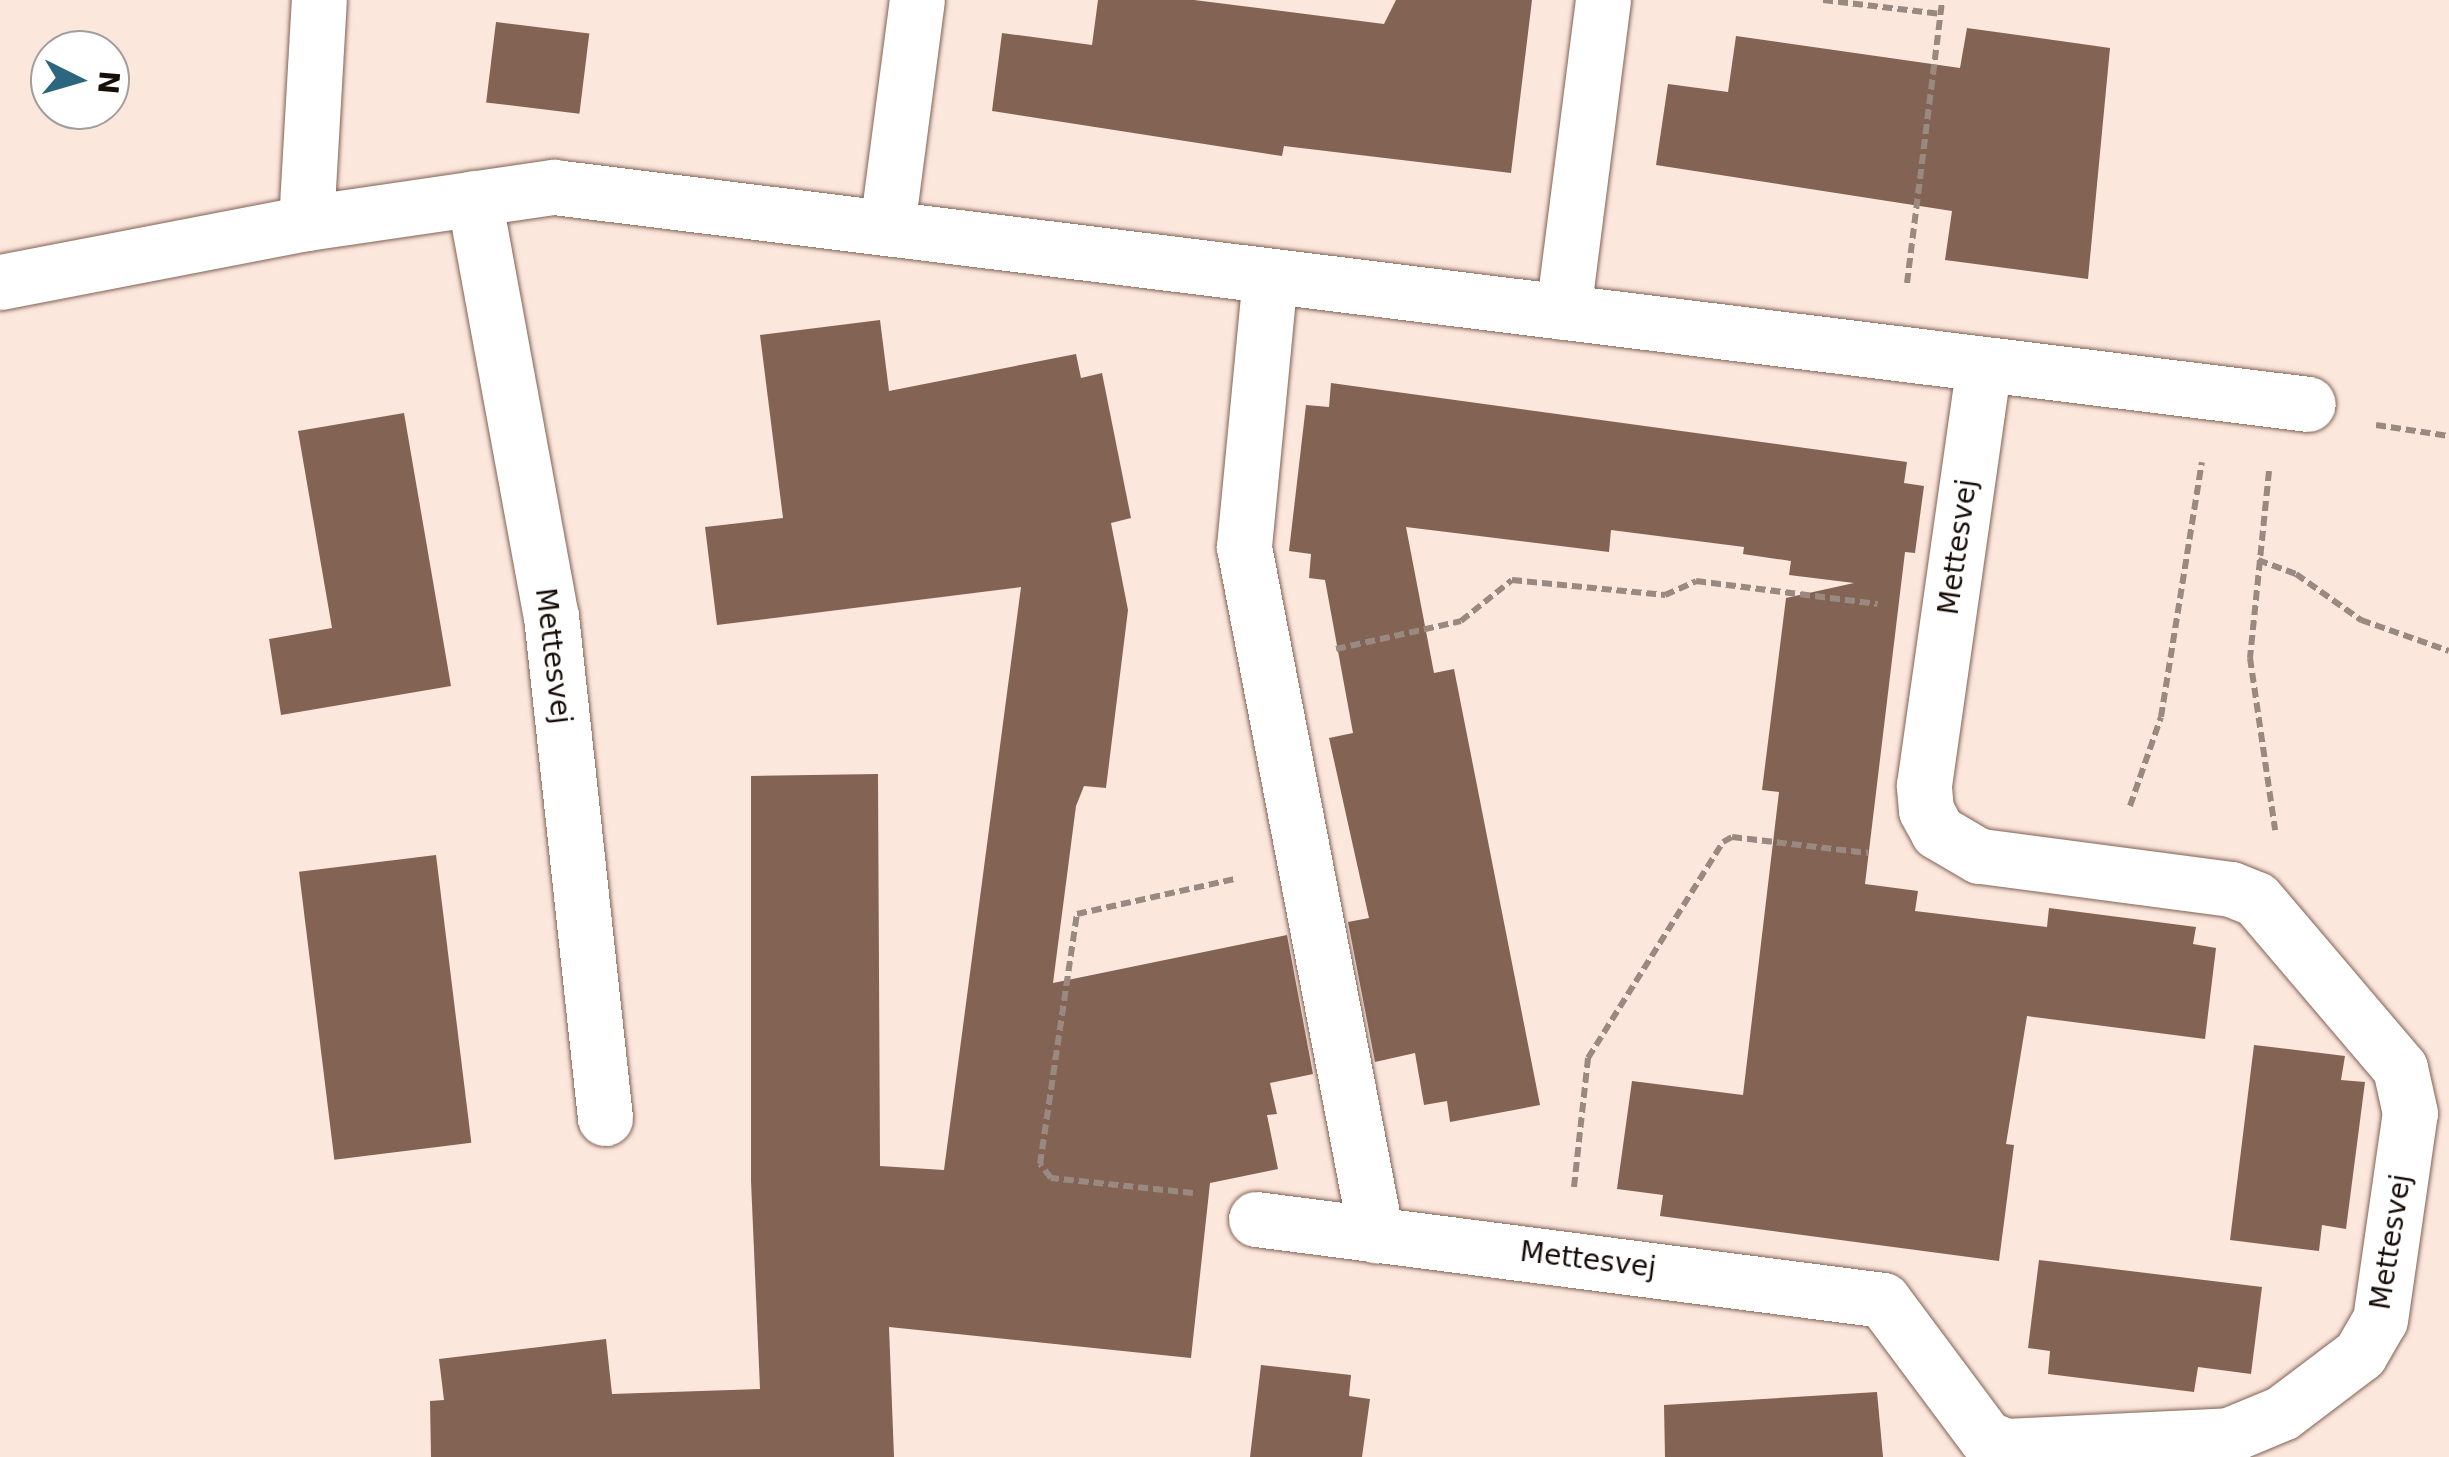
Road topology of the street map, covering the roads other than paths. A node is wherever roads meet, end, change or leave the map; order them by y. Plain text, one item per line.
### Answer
1 (319, 0) edge
2 (918, 0) edge
3 (1603, 0) edge
4 (474, 198) junction
5 (306, 223) junction
6 (887, 227) junction
7 (1270, 276) junction
8 (0, 282) edge
9 (1562, 312) junction
10 (1984, 364) junction
11 (2293, 402) road end
12 (605, 1118) dead end
13 (1256, 1219) road end
14 (1376, 1235) junction

1 - 5 street
2 - 6 street
3 - 9 street
4 - 5 street
4 - 6 street
4 - 12 street, Mettesvej
5 - 8 street
6 - 7 street
7 - 9 street
7 - 14 street
9 - 10 street
10 - 11 street
10 - 14 street, Mettesvej
13 - 14 street, Mettesvej

